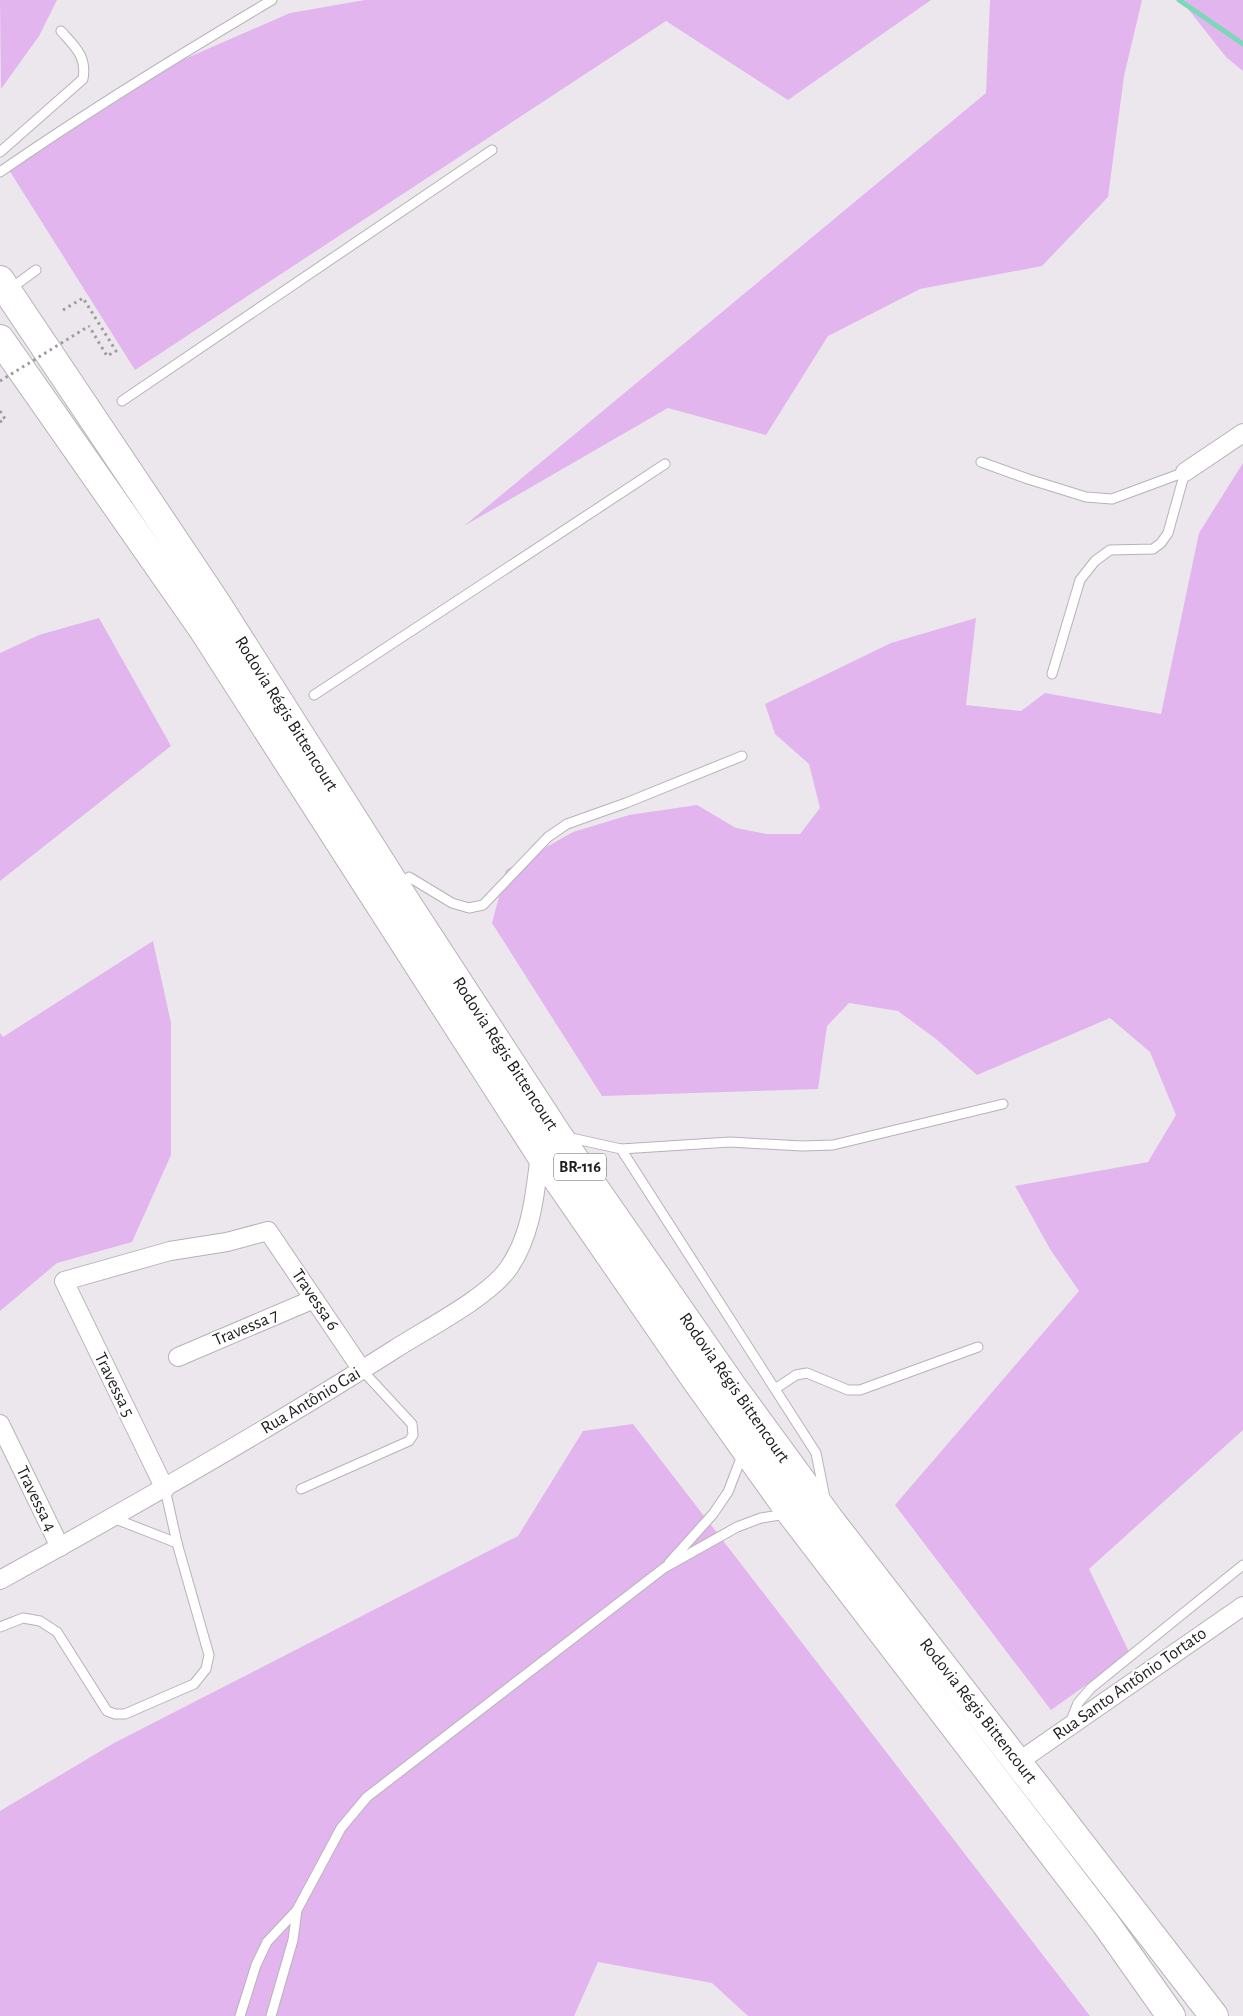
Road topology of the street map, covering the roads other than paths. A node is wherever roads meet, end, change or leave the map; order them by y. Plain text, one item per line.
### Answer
1 (272, 0) edge
2 (60, 31) dead end
3 (492, 150) dead end
4 (0, 152) edge
5 (0, 172) edge
6 (36, 270) dead end
7 (4, 285) edge
8 (0, 339) edge
9 (122, 402) dead end
10 (1243, 433) edge
11 (981, 462) dead end
12 (666, 464) dead end
13 (1185, 472) junction
14 (1052, 674) dead end
15 (314, 695) dead end
16 (742, 756) dead end
17 (409, 877) dead end
18 (1003, 1104) dead end
19 (549, 1144) junction
20 (621, 1149) junction
21 (268, 1231) joint
22 (314, 1299) junction
23 (978, 1347) dead end
24 (178, 1357) dead end
25 (362, 1370) junction
26 (775, 1389) junction
27 (0, 1424) edge
28 (744, 1449) junction
29 (165, 1489) junction
30 (301, 1489) dead end
31 (791, 1513) junction
32 (113, 1518) junction
33 (830, 1520) junction
34 (177, 1543) junction
35 (60, 1547) junction
36 (1243, 1565) edge
37 (664, 1568) junction
38 (0, 1580) edge
39 (1243, 1606) edge
40 (0, 1627) edge
41 (1069, 1726) junction
42 (1018, 1762) junction
43 (297, 1910) junction
44 (240, 2016) edge
45 (271, 2016) edge
46 (1171, 2016) edge
47 (1214, 2016) edge

1 - 5 lane
2 - 4 lane
3 - 9 lane
6 - 7 lane
7 - 19 highway, Rodovia Régis Bittencourt / BR-116
8 - 19 highway, Rodovia Régis Bittencourt / BR-116
10 - 13 street
11 - 13 lane
12 - 15 lane
13 - 14 lane
16 - 17 lane
18 - 20 lane
19 - 20 lane
19 - 25 street, Rua Antônio Gai
19 - 28 highway, Rodovia Régis Bittencourt / BR-116
19 - 33 highway, Rodovia Régis Bittencourt / BR-116
20 - 26 lane
21 - 22 street, Travessa 6
21 - 29 street, Travessa 5
22 - 24 street, Travessa 7
22 - 25 street, Travessa 6
23 - 26 lane
25 - 29 street, Rua Antônio Gai
25 - 30 lane
26 - 33 lane
27 - 35 street, Travessa 4
28 - 31 highway, Rodovia Régis Bittencourt / BR-116
28 - 37 lane
29 - 32 street, Rua Antônio Gai
29 - 34 lane
31 - 37 lane
31 - 46 highway, Rodovia Régis Bittencourt / BR-116
32 - 34 lane
32 - 35 street, Rua Antônio Gai
33 - 42 highway, Rodovia Régis Bittencourt / BR-116
34 - 40 lane
35 - 38 street, Rua Antônio Gai
36 - 41 lane
37 - 43 lane
39 - 41 street, Rua Santo Antônio Tortato
41 - 42 street, Rua Santo Antônio Tortato
42 - 47 highway, Rodovia Régis Bittencourt / BR-116
43 - 44 lane
43 - 45 lane

